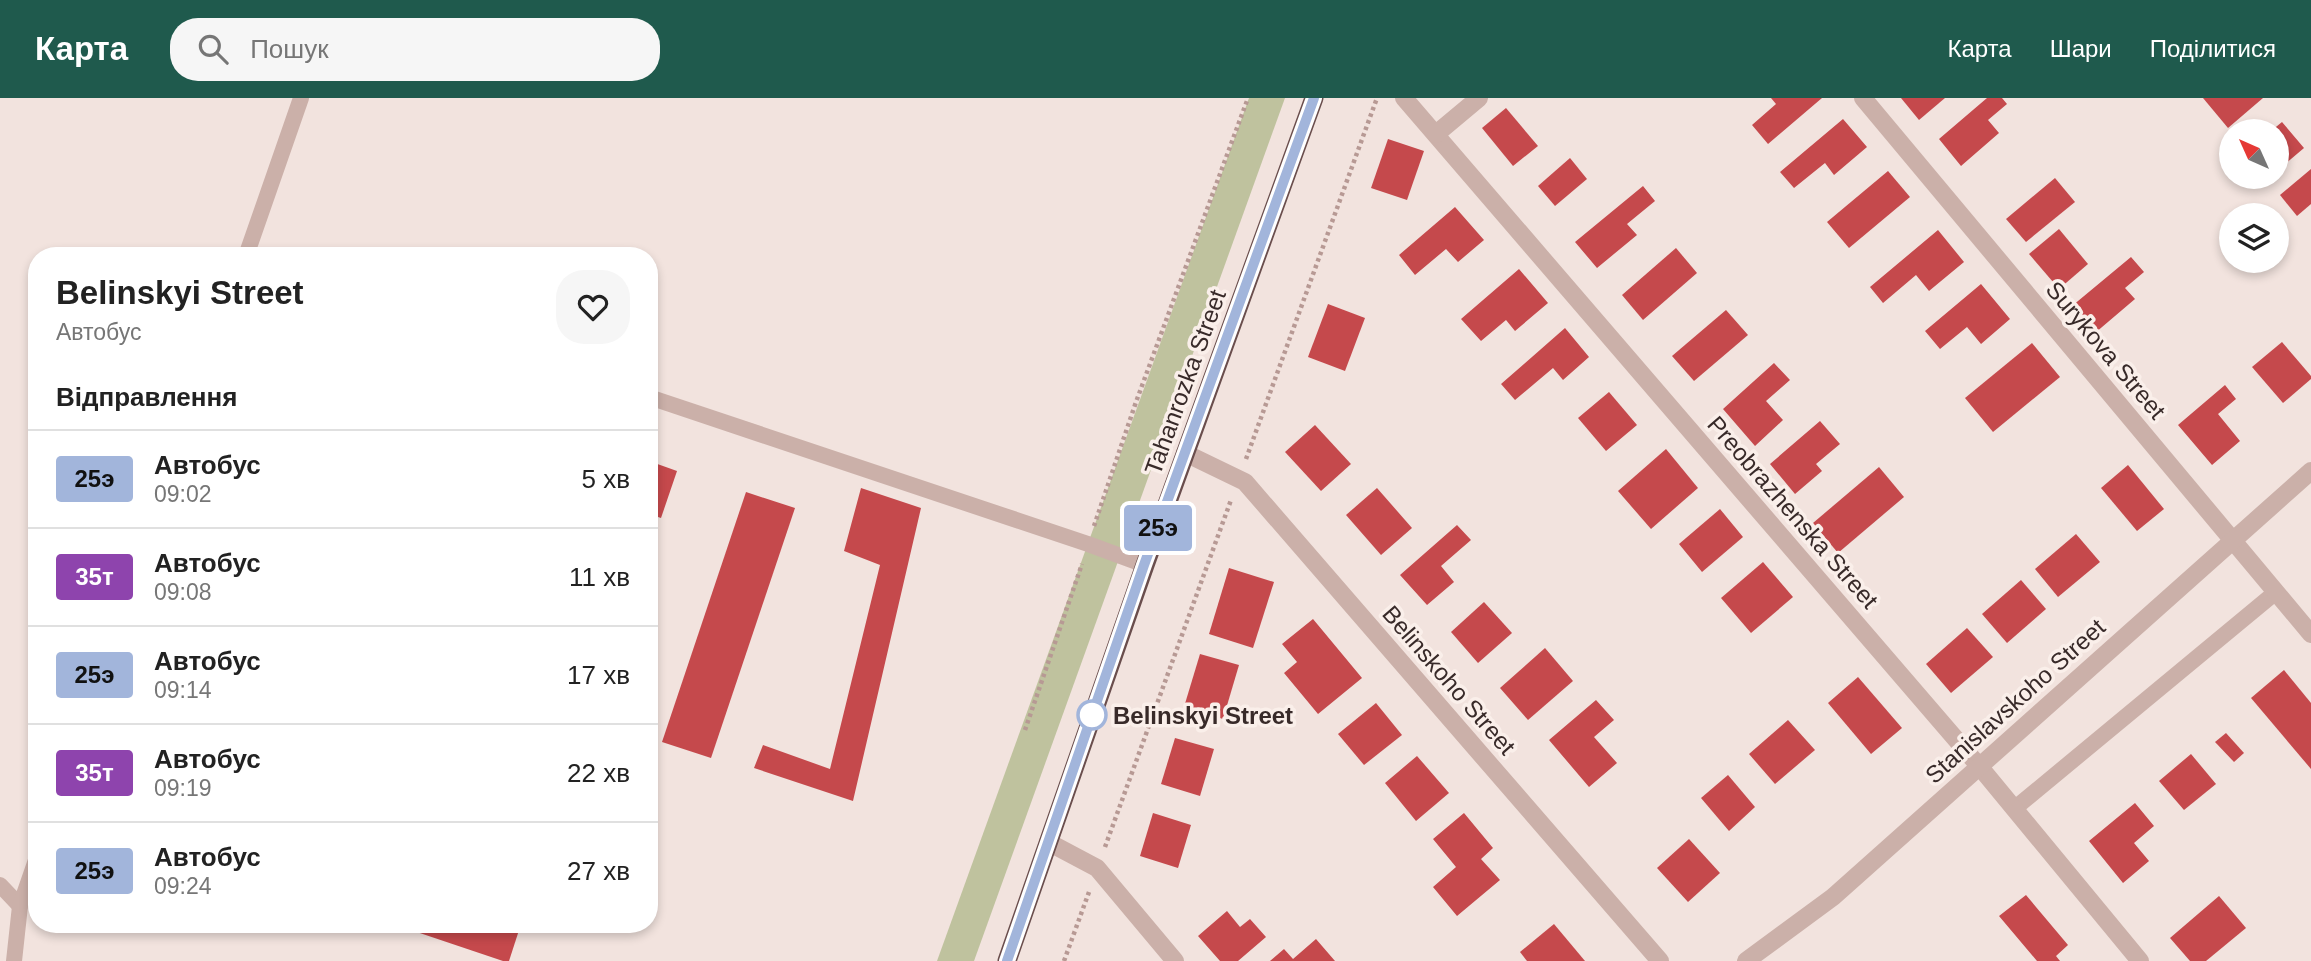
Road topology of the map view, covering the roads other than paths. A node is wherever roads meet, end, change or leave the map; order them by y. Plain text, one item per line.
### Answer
1 (301, 98) edge
2 (1314, 98) edge
3 (1404, 98) edge
4 (1479, 98) edge
5 (1863, 98) edge
6 (1436, 134) junction
7 (249, 247) edge
8 (658, 400) edge
9 (1185, 453) junction
10 (2311, 471) edge
11 (2234, 540) junction
12 (1144, 565) junction
13 (2276, 592) junction
14 (2311, 634) edge
15 (1979, 766) junction
16 (2014, 809) junction
17 (1048, 842) junction
18 (28, 882) edge
19 (0, 885) edge
20 (20, 906) junction
21 (14, 961) edge
22 (1007, 961) edge
23 (1175, 961) edge
24 (1660, 961) edge
25 (1746, 961) edge
26 (2140, 961) edge

1 - 7 lane
2 - 9 highway, Tahanrozka Street
3 - 6 street, Preobrazhenska Street
4 - 6 street
5 - 11 street, Surykova Street
6 - 15 street, Preobrazhenska Street
8 - 12 lane
9 - 12 highway, Tahanrozka Street
9 - 24 street, Belinskoho Street
10 - 11 street, Stanislavskoho Street
11 - 13 street, Surykova Street
11 - 15 street, Stanislavskoho Street
12 - 17 highway, Tahanrozka Street
13 - 14 street, Surykova Street
13 - 16 lane
15 - 16 street, Preobrazhenska Street
15 - 25 street, Stanislavskoho Street
16 - 26 street, Preobrazhenska Street
17 - 22 highway, Tahanrozka Street
17 - 23 street
18 - 20 lane
19 - 20 lane
20 - 21 lane

